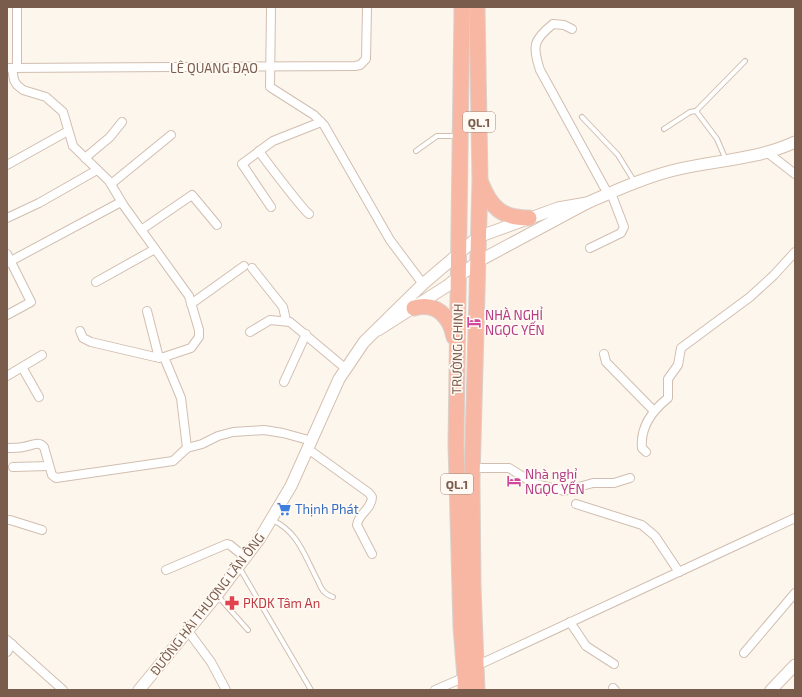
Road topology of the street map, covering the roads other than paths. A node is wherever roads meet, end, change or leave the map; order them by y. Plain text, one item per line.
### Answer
1 (17, 7) edge
2 (271, 7) edge
3 (367, 7) edge
4 (462, 7) edge
5 (477, 7) edge
6 (572, 29) dead end
7 (745, 61) dead end
8 (12, 68) edge
9 (272, 68) junction
10 (696, 111) junction
11 (582, 117) dead end
12 (122, 122) dead end
13 (321, 122) junction
14 (664, 129) dead end
15 (68, 131) junction
16 (171, 135) dead end
17 (459, 136) junction
18 (795, 142) edge
19 (259, 151) junction
20 (416, 151) dead end
21 (768, 153) junction
22 (85, 158) junction
23 (727, 160) junction
24 (7, 165) edge
25 (97, 170) junction
26 (795, 174) edge
27 (480, 180) junction
28 (111, 184) junction
29 (635, 184) junction
30 (609, 193) junction
31 (121, 202) junction
32 (587, 203) junction
33 (271, 207) dead end
34 (309, 214) dead end
35 (7, 218) edge
36 (529, 218) junction
37 (217, 225) dead end
38 (141, 230) junction
39 (478, 237) junction
40 (590, 248) dead end
41 (155, 249) junction
42 (795, 252) edge
43 (7, 254) edge
44 (458, 254) junction
45 (9, 262) edge
46 (477, 262) junction
47 (458, 277) junction
48 (96, 282) dead end
49 (423, 284) junction
50 (192, 304) junction
51 (414, 308) junction
52 (147, 311) dead end
53 (7, 315) edge
54 (286, 320) junction
55 (378, 330) junction
56 (80, 331) dead end
57 (250, 332) dead end
58 (306, 334) junction
59 (457, 350) junction
60 (604, 354) dead end
61 (42, 355) dead end
62 (161, 357) junction
63 (22, 367) junction
64 (345, 368) junction
65 (7, 376) edge
66 (284, 382) dead end
67 (39, 397) dead end
68 (654, 410) junction
69 (310, 445) junction
70 (7, 448) edge
71 (186, 448) junction
72 (646, 452) dead end
73 (49, 466) junction
74 (13, 467) dead end
75 (472, 468) junction
76 (630, 478) dead end
77 (576, 504) dead end
78 (795, 518) edge
79 (7, 520) edge
80 (272, 520) junction
81 (42, 530) dead end
82 (372, 554) dead end
83 (243, 562) junction
84 (166, 570) dead end
85 (679, 572) junction
86 (795, 593) edge
87 (217, 595) junction
88 (332, 597) dead end
89 (570, 622) junction
90 (188, 630) junction
91 (248, 630) dead end
92 (10, 642) edge
93 (7, 652) edge
94 (744, 653) dead end
95 (614, 664) dead end
96 (795, 665) edge
97 (476, 666) junction
98 (465, 684) edge
99 (63, 690) edge
100 (139, 690) edge
101 (226, 690) edge
102 (311, 690) edge
103 (435, 690) edge
104 (477, 690) edge
105 (771, 690) edge

1 - 8 street
2 - 9 street
3 - 9 street, LÊ QUANG ĐẠO
4 - 17 highway, TRƯỜNG CHINH / QL.1
5 - 27 highway, TRƯỜNG CHINH / QL.1
6 - 30 street
7 - 10 lane
8 - 9 street, LÊ QUANG ĐẠO
8 - 15 street
9 - 13 street
10 - 14 lane
10 - 23 lane
11 - 29 lane
12 - 22 street
13 - 19 street
13 - 49 street
15 - 22 street
15 - 24 street
16 - 28 street
17 - 20 lane
17 - 44 highway, TRƯỜNG CHINH / QL.1
18 - 21 street, ĐƯỜNG HẢI THƯỢNG LÃN ÔNG
19 - 33 street
19 - 34 street
21 - 23 street, ĐƯỜNG HẢI THƯỢNG LÃN ÔNG
21 - 26 street
22 - 25 street
23 - 29 street, ĐƯỜNG HẢI THƯỢNG LÃN ÔNG
25 - 28 street
25 - 35 street
27 - 36 highway
27 - 39 highway, TRƯỜNG CHINH / QL.1
28 - 31 street
29 - 30 street, ĐƯỜNG HẢI THƯỢNG LÃN ÔNG
30 - 32 street, ĐƯỜNG HẢI THƯỢNG LÃN ÔNG
30 - 40 street
31 - 38 street
31 - 45 street
32 - 36 street, ĐƯỜNG HẢI THƯỢNG LÃN ÔNG
32 - 46 street, ĐƯỜNG HẢI THƯỢNG LÃN ÔNG
36 - 39 street, ĐƯỜNG HẢI THƯỢNG LÃN ÔNG
37 - 38 street
38 - 41 street
39 - 44 street, ĐƯỜNG HẢI THƯỢNG LÃN ÔNG
39 - 46 highway, TRƯỜNG CHINH / QL.1
41 - 48 street
41 - 50 street
42 - 68 street
43 - 45 street
44 - 47 highway, TRƯỜNG CHINH / QL.1
44 - 49 street, ĐƯỜNG HẢI THƯỢNG LÃN ÔNG
45 - 53 street
46 - 47 street, ĐƯỜNG HẢI THƯỢNG LÃN ÔNG
46 - 75 highway, TRƯỜNG CHINH / QL.1
47 - 51 street, ĐƯỜNG HẢI THƯỢNG LÃN ÔNG
47 - 59 highway, TRƯỜNG CHINH / QL.1
49 - 55 street, ĐƯỜNG HẢI THƯỢNG LÃN ÔNG
50 - 54 street
50 - 62 street
51 - 55 street, ĐƯỜNG HẢI THƯỢNG LÃN ÔNG
51 - 59 highway
52 - 62 street
54 - 57 street
54 - 58 street
55 - 64 street, ĐƯỜNG HẢI THƯỢNG LÃN ÔNG
56 - 62 street
58 - 64 street
58 - 66 street
59 - 98 highway, TRƯỜNG CHINH / QL.1
60 - 68 street
61 - 63 street
62 - 71 street
63 - 65 street
63 - 67 street
64 - 69 street, ĐƯỜNG HẢI THƯỢNG LÃN ÔNG
68 - 72 street
69 - 71 street
69 - 80 street, ĐƯỜNG HẢI THƯỢNG LÃN ÔNG
69 - 82 street
70 - 73 street
71 - 73 street
73 - 74 street
75 - 76 street
75 - 97 highway, TRƯỜNG CHINH / QL.1
77 - 85 street
78 - 85 street
79 - 81 street
80 - 83 street, ĐƯỜNG HẢI THƯỢNG LÃN ÔNG
80 - 88 lane
83 - 84 street
83 - 87 street, ĐƯỜNG HẢI THƯỢNG LÃN ÔNG
83 - 102 lane
85 - 89 street
86 - 94 street
87 - 90 street, ĐƯỜNG HẢI THƯỢNG LÃN ÔNG
87 - 91 lane
89 - 95 street
89 - 97 street
90 - 100 street, ĐƯỜNG HẢI THƯỢNG LÃN ÔNG
90 - 101 street
92 - 93 street
92 - 99 street
96 - 105 street
97 - 104 highway, TRƯỜNG CHINH / QL.1
98 - 103 street

